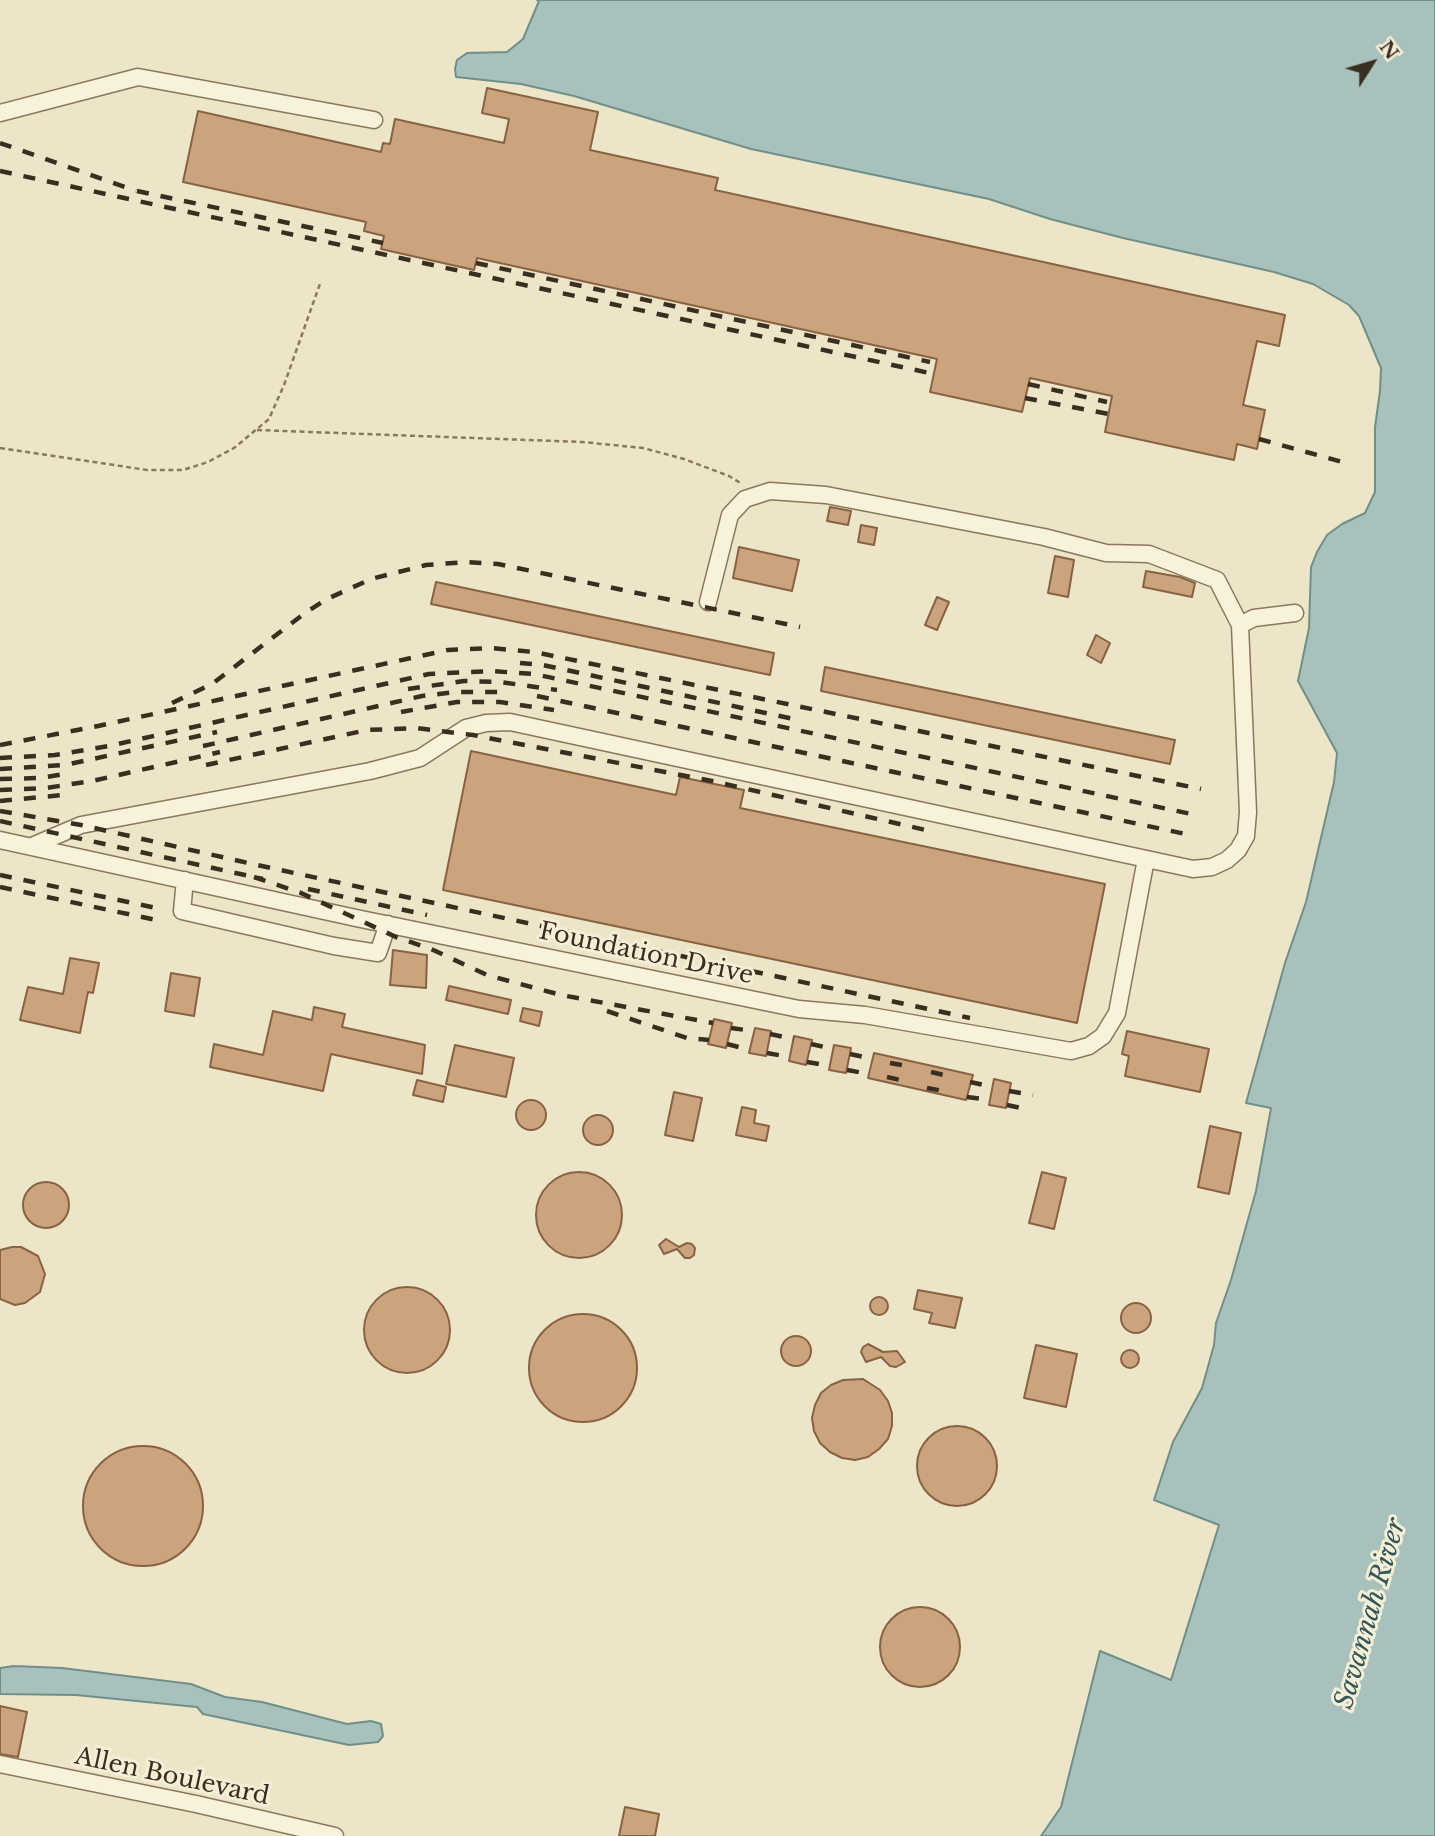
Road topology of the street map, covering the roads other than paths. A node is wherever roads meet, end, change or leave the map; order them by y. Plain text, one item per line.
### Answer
1 (0, 113) edge
2 (374, 120) dead end
3 (708, 602) dead end
4 (1295, 613) dead end
5 (1240, 625) junction
6 (0, 839) edge
7 (32, 846) junction
8 (1146, 859) junction
9 (185, 880) junction
10 (388, 924) junction
11 (0, 1764) edge
12 (335, 1836) edge

1 - 2 street
3 - 5 street
4 - 5 street
5 - 8 street
6 - 7 street, Foundation Drive
7 - 8 street
7 - 9 street, Foundation Drive
8 - 10 street, Foundation Drive
9 - 10 street, Foundation Drive
9 - 10 street
11 - 12 street, Allen Boulevard

